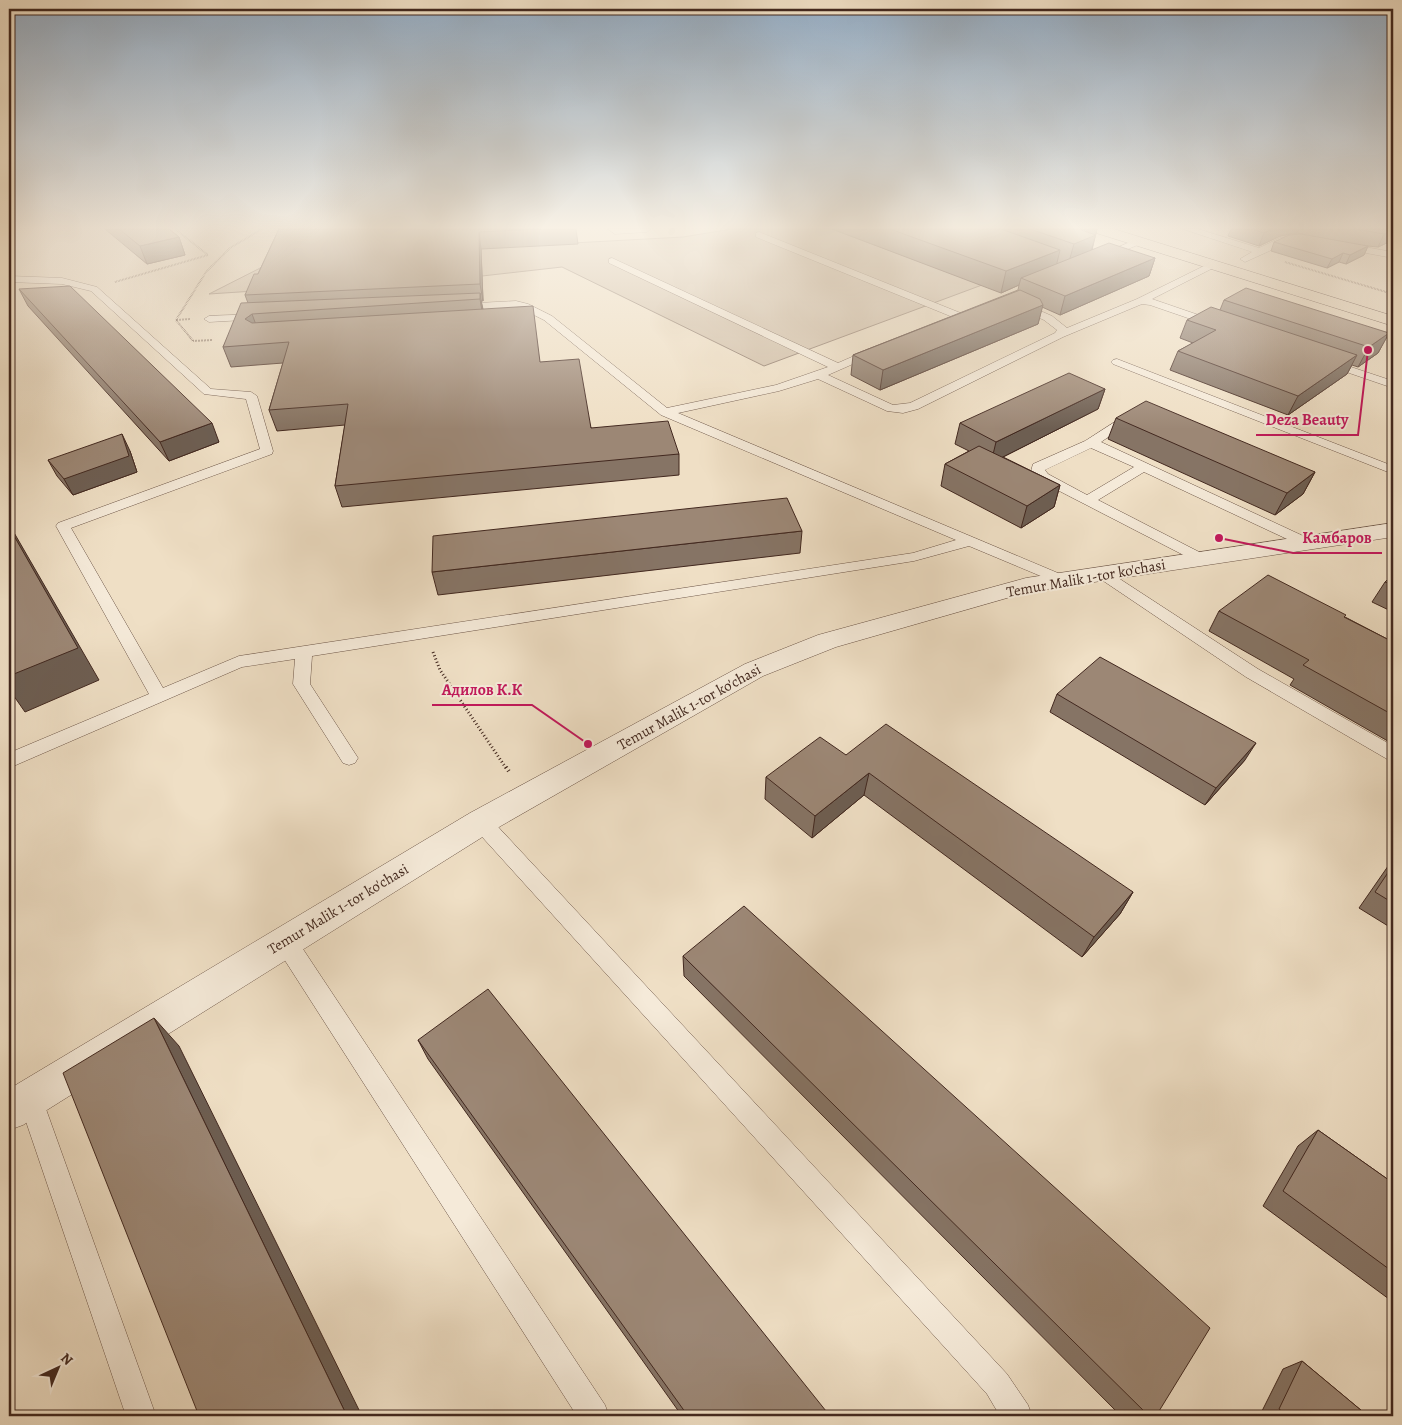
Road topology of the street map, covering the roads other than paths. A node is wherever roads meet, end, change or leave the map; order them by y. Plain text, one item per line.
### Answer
1 (101, 296) edge
2 (686, 296) edge
3 (914, 296) edge
4 (1153, 296) edge
5 (1311, 296) edge
6 (1142, 301) junction
7 (1013, 302) edge
8 (447, 308) edge
9 (268, 316) edge
10 (548, 318) junction
11 (209, 319) dead end
12 (528, 319) edge
13 (1393, 321) edge
14 (942, 323) edge
15 (1226, 328) edge
16 (1059, 335) junction
17 (882, 347) edge
18 (1319, 360) edge
19 (1117, 362) dead end
20 (838, 367) junction
21 (819, 375) junction
22 (1393, 385) edge
23 (665, 412) junction
24 (1133, 414) edge
25 (1089, 444) junction
26 (1144, 466) junction
27 (1393, 470) edge
28 (1088, 500) junction
29 (1390, 533) edge
30 (970, 541) junction
31 (1309, 544) junction
32 (1202, 559) junction
33 (1101, 572) junction
34 (1060, 579) junction
35 (304, 651) junction
36 (160, 696) junction
37 (1393, 754) edge
38 (349, 758) dead end
39 (9, 761) edge
40 (481, 822) junction
41 (285, 941) junction
42 (19, 1104) edge
43 (141, 1416) edge
44 (594, 1416) edge
45 (1017, 1416) edge

1 - 36 lane
2 - 20 lane
3 - 14 lane
4 - 6 lane
5 - 13 main road
6 - 15 lane
6 - 16 lane
7 - 16 lane
8 - 10 lane
9 - 11 lane
10 - 12 lane
10 - 23 lane
16 - 21 lane
17 - 20 lane
18 - 22 lane
19 - 27 lane
20 - 21 lane
21 - 23 lane
23 - 30 lane
24 - 25 lane
25 - 26 lane
25 - 28 lane
26 - 28 lane
26 - 31 lane
28 - 32 lane
29 - 31 street, Temur Malik 1-tor ko'chasi
30 - 34 lane
30 - 35 lane
31 - 32 street, Temur Malik 1-tor ko'chasi
32 - 33 street, Temur Malik 1-tor ko'chasi
33 - 34 street, Temur Malik 1-tor ko'chasi
33 - 37 lane
34 - 40 street, Temur Malik 1-tor ko'chasi
35 - 36 lane
35 - 38 lane
36 - 39 lane
40 - 41 street, Temur Malik 1-tor ko'chasi
40 - 45 lane
41 - 42 street, Temur Malik 1-tor ko'chasi
41 - 44 lane
42 - 43 lane

